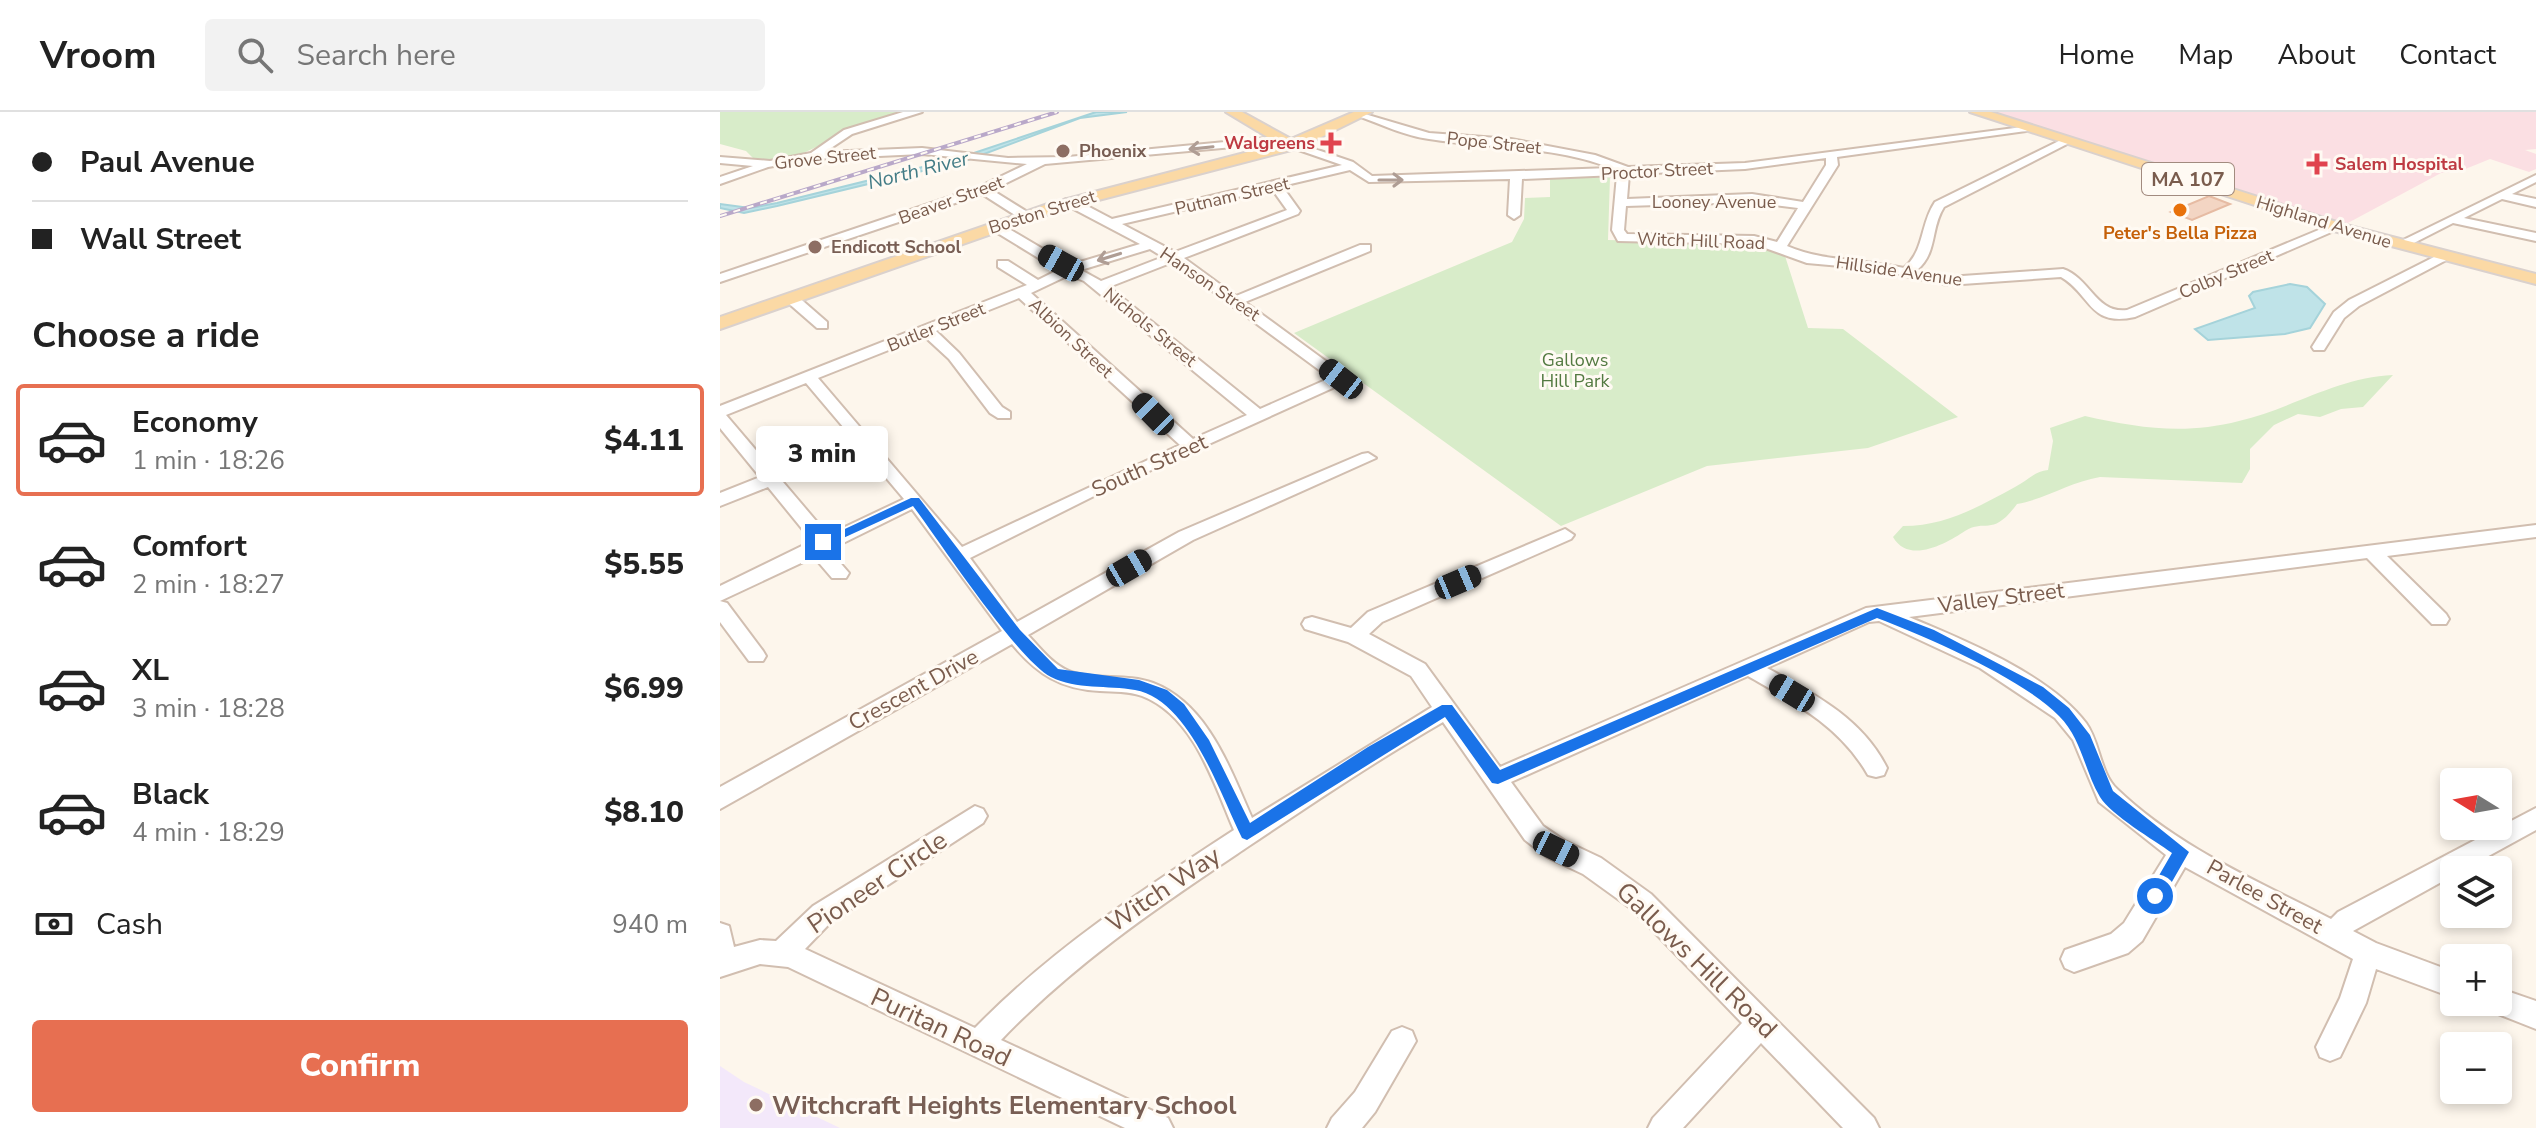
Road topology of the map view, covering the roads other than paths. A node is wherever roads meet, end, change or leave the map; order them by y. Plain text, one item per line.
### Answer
1 (917, 112) edge
2 (1233, 112) edge
3 (1977, 112) edge
4 (1364, 113) edge
5 (2026, 128) junction
6 (2067, 140) junction
7 (1286, 142) junction
8 (1831, 154) junction
9 (815, 156) junction
10 (720, 160) edge
11 (1042, 161) junction
12 (770, 164) junction
13 (1353, 166) junction
14 (1623, 172) junction
15 (1516, 177) junction
16 (2536, 178) edge
17 (720, 181) edge
18 (1276, 186) junction
19 (983, 190) junction
20 (2500, 195) junction
21 (1070, 202) junction
22 (1619, 203) junction
23 (2536, 203) edge
24 (1808, 206) junction
25 (1514, 215) dead end
26 (1025, 216) junction
27 (2450, 219) junction
28 (1111, 223) junction
29 (995, 226) junction
30 (2337, 227) junction
31 (2536, 237) edge
32 (1151, 245) junction
33 (2399, 245) junction
34 (1780, 247) junction
35 (1365, 248) dead end
36 (1174, 257) junction
37 (2445, 257) junction
38 (1003, 264) dead end
39 (1068, 270) junction
40 (1907, 272) junction
41 (720, 278) edge
42 (2536, 279) edge
43 (1099, 286) junction
44 (1029, 290) junction
45 (791, 298) junction
46 (1236, 301) junction
47 (2113, 314) joint
48 (720, 323) edge
49 (822, 325) dead end
50 (927, 331) junction
51 (2319, 347) dead end
52 (810, 378) junction
53 (1341, 379) joint
54 (720, 415) edge
55 (1004, 415) dead end
56 (1258, 416) junction
57 (1191, 446) junction
58 (1368, 458) dead end
59 (771, 479) junction
60 (720, 500) edge
61 (915, 501) junction
62 (2536, 531) edge
63 (1565, 535) dead end
64 (819, 544) junction
65 (2370, 550) junction
66 (959, 556) junction
67 (839, 573) dead end
68 (720, 594) edge
69 (720, 608) edge
70 (1877, 612) junction
71 (2439, 619) dead end
72 (1312, 624) dead end
73 (1015, 634) junction
74 (1355, 636) junction
75 (756, 656) dead end
76 (1749, 667) junction
77 (1447, 709) junction
78 (1876, 768) dead end
79 (1498, 778) junction
80 (720, 799) edge
81 (975, 816) dead end
82 (2536, 818) edge
83 (1247, 833) junction
84 (2181, 852) junction
85 (2334, 934) junction
86 (720, 935) edge
87 (782, 953) junction
88 (2368, 953) junction
89 (2074, 959) dead end
90 (722, 964) edge
91 (2440, 980) edge
92 (2512, 1006) edge
93 (2536, 1015) edge
94 (1761, 1022) junction
95 (1402, 1041) dead end
96 (979, 1043) junction
97 (2330, 1047) dead end
98 (1158, 1128) edge
99 (1342, 1128) edge
100 (1663, 1128) edge
101 (1864, 1128) edge

1 - 9 street
2 - 7 main road
3 - 5 main road, Highland Avenue / MA 107
4 - 7 main road, Boston Street
4 - 14 street, Pope Street
5 - 6 main road, Highland Avenue / MA 107
5 - 8 street, Proctor Street
6 - 30 main road, Highland Avenue / MA 107
6 - 40 street
7 -> 11 street
7 - 13 street, Proctor Street
7 - 21 main road, Boston Street
8 - 14 street, Proctor Street
8 - 24 street
9 - 11 street, Grove Street
9 - 12 street, Grove Street
10 - 12 street, Grove Street
11 - 19 street, Beaver Street
12 - 17 street
13 -> 15 street, Proctor Street
13 - 18 street, Putnam Street
14 - 15 street, Proctor Street
14 - 22 street
15 - 25 street
16 - 20 street
18 - 28 street, Putnam Street
18 - 36 street
19 - 26 street
19 - 41 street, Beaver Street
20 - 23 street
20 - 27 street
21 - 26 main road, Boston Street
21 - 28 street, Hanson Street
22 - 24 street, Looney Avenue
22 - 34 street, Witch Hill Road
24 - 34 street
26 - 29 main road, Boston Street
27 - 31 street
27 - 33 street
28 - 32 street, Hanson Street
29 - 39 street, Nichols Street
29 - 45 main road, Boston Street
30 - 33 main road, Highland Avenue / MA 107
30 - 47 street, Colby Street
32 - 36 street, Hanson Street
32 -> 39 street, Butler Street
33 - 37 main road, Highland Avenue / MA 107
34 - 40 street, Hillside Avenue
35 - 46 street
36 - 43 street
36 - 46 street, Hanson Street
37 - 42 main road, Highland Avenue / MA 107
37 - 51 street
38 - 44 street, Albion Street
39 - 43 street, Nichols Street
39 - 44 street, Butler Street
40 - 47 street, Hillside Avenue
43 - 56 street, Nichols Street
44 - 50 street, Butler Street
44 - 57 street, Albion Street
45 - 48 main road, Boston Street
45 - 49 street
46 - 53 street, Hanson Street
50 - 52 street, Butler Street
50 - 55 street
52 - 54 street, Butler Street
52 - 61 street
53 - 56 street, South Street
54 - 59 street
56 - 57 street, South Street
57 - 66 street, South Street
58 - 73 street, Crescent Drive
59 - 60 street
59 - 64 street
61 - 64 street
61 - 66 street
62 - 65 street, Valley Street
63 - 74 street
64 - 67 street
64 - 68 street
65 - 70 street, Valley Street
65 - 71 street
66 - 73 street
69 - 75 street
70 - 76 street, Valley Street
70 - 84 street, Parlee Street
72 - 74 street, Gallows Hill Road
73 - 80 street, Crescent Drive
73 - 83 street
74 - 77 street, Gallows Hill Road
76 - 78 street
76 - 79 street, Valley Street
77 - 79 street, Gallows Hill Road
77 - 83 street, Witch Way
79 - 94 street, Gallows Hill Road
81 - 87 street, Pioneer Circle
82 - 85 street
83 - 96 street, Witch Way
84 - 85 street, Parlee Street
84 - 89 street
85 - 88 street, Parlee Street
86 - 90 street
87 - 90 street, Puritan Road
87 - 96 street, Puritan Road
88 - 91 street, Parlee Street
88 - 97 street
92 - 93 street
94 - 100 street
94 - 101 street, Gallows Hill Road
95 - 99 street
96 - 98 street, Puritan Road

